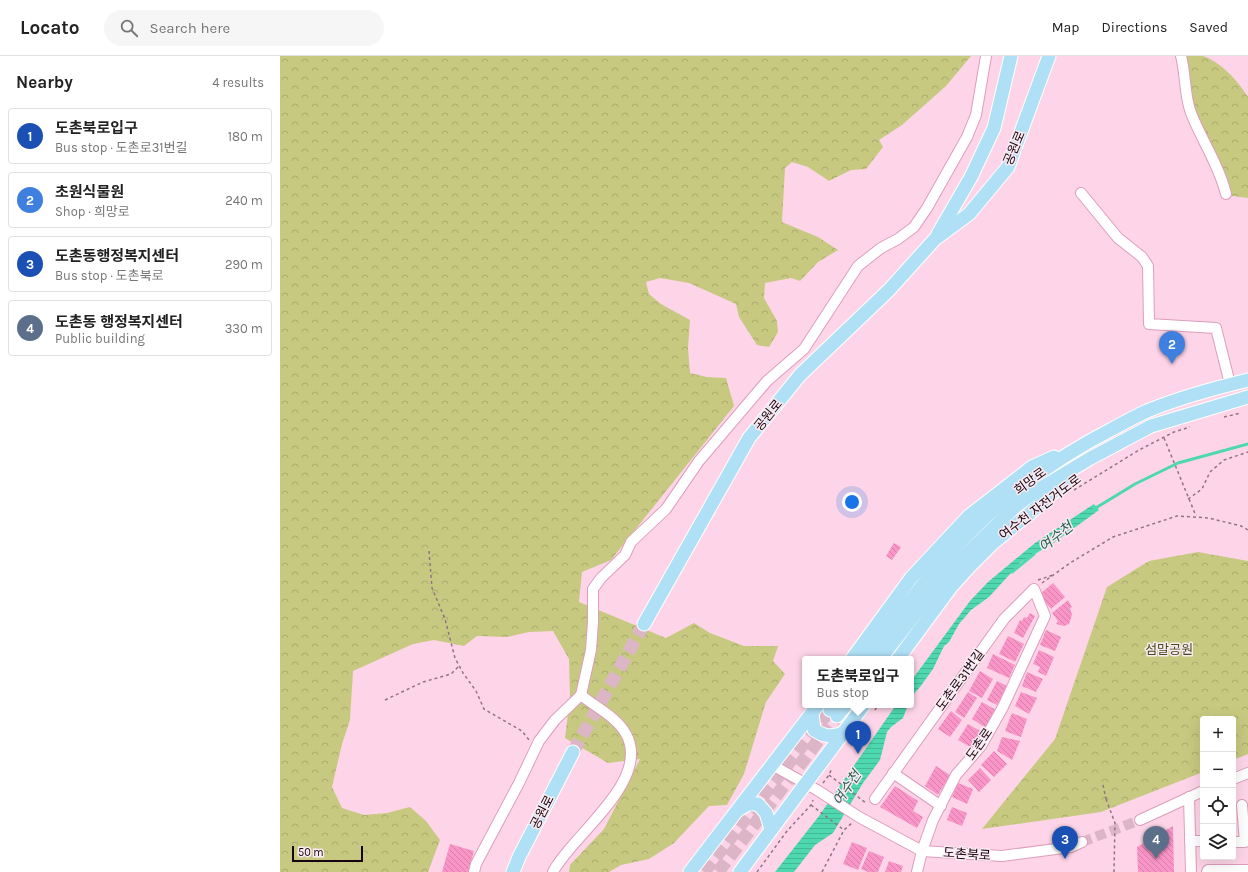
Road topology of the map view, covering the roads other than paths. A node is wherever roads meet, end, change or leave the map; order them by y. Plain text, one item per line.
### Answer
1 (986, 56) edge
2 (1011, 56) edge
3 (1049, 56) edge
4 (1181, 56) edge
5 (1081, 193) dead end
6 (1226, 194) dead end
7 (935, 239) junction
8 (1248, 380) edge
9 (1230, 384) junction
10 (1248, 397) edge
11 (1081, 445) junction
12 (1089, 459) junction
13 (1034, 589) joint
14 (644, 624) tunnel mouth
15 (854, 656) edge
16 (869, 656) edge
17 (882, 656) edge
18 (900, 656) edge
19 (581, 695) junction
20 (869, 708) edge
21 (826, 710) edge
22 (843, 733) junction
23 (573, 752) tunnel mouth
24 (772, 765) junction
25 (1248, 773) edge
26 (893, 774) junction
27 (1236, 778) edge
28 (811, 787) junction
29 (1200, 792) edge
30 (1189, 797) junction
31 (870, 801) road end
32 (1242, 805) dead end
33 (941, 806) junction
34 (738, 810) junction
35 (1140, 820) tunnel mouth
36 (771, 829) junction
37 (1190, 841) junction
38 (1200, 841) edge
39 (1082, 842) tunnel mouth
40 (1236, 842) edge
41 (922, 851) junction
42 (1248, 870) edge
43 (474, 872) edge
44 (513, 872) edge
45 (553, 872) edge
46 (690, 872) edge
47 (740, 872) edge
48 (917, 872) edge
49 (1191, 872) edge
50 (1207, 872) edge

1 - 19 street
2 - 7 main road, 공원로
3 - 7 main road, 공원로
4 - 6 street
5 - 9 street
7 - 14 main road, 공원로
8 - 9 main road, 희망로
9 - 11 main road, 희망로
10 - 12 main road, 희망로
11 - 15 main road
11 - 16 main road, 희망로
12 - 17 main road, 희망로
12 - 18 main road
13 - 26 street, 도촌로31번길
13 - 33 street, 도촌로
19 - 43 street
19 - 45 street
20 - 22 main road
21 - 22 main road
21 - 24 main road
22 - 28 main road
23 - 44 main road, 공원로
24 - 28 street
24 - 34 main road
25 - 27 street
26 - 31 street, 도촌로31번길
26 - 33 street
28 - 36 main road
28 - 41 street, 도촌북로
29 - 30 street
30 - 35 street
30 - 37 street
32 - 40 street
33 - 41 street, 도촌로
34 - 36 main road
34 - 46 main road
36 - 47 main road
37 - 38 street
37 - 49 street
39 - 41 street, 도촌북로
41 - 48 street, 도촌로
42 - 50 street

